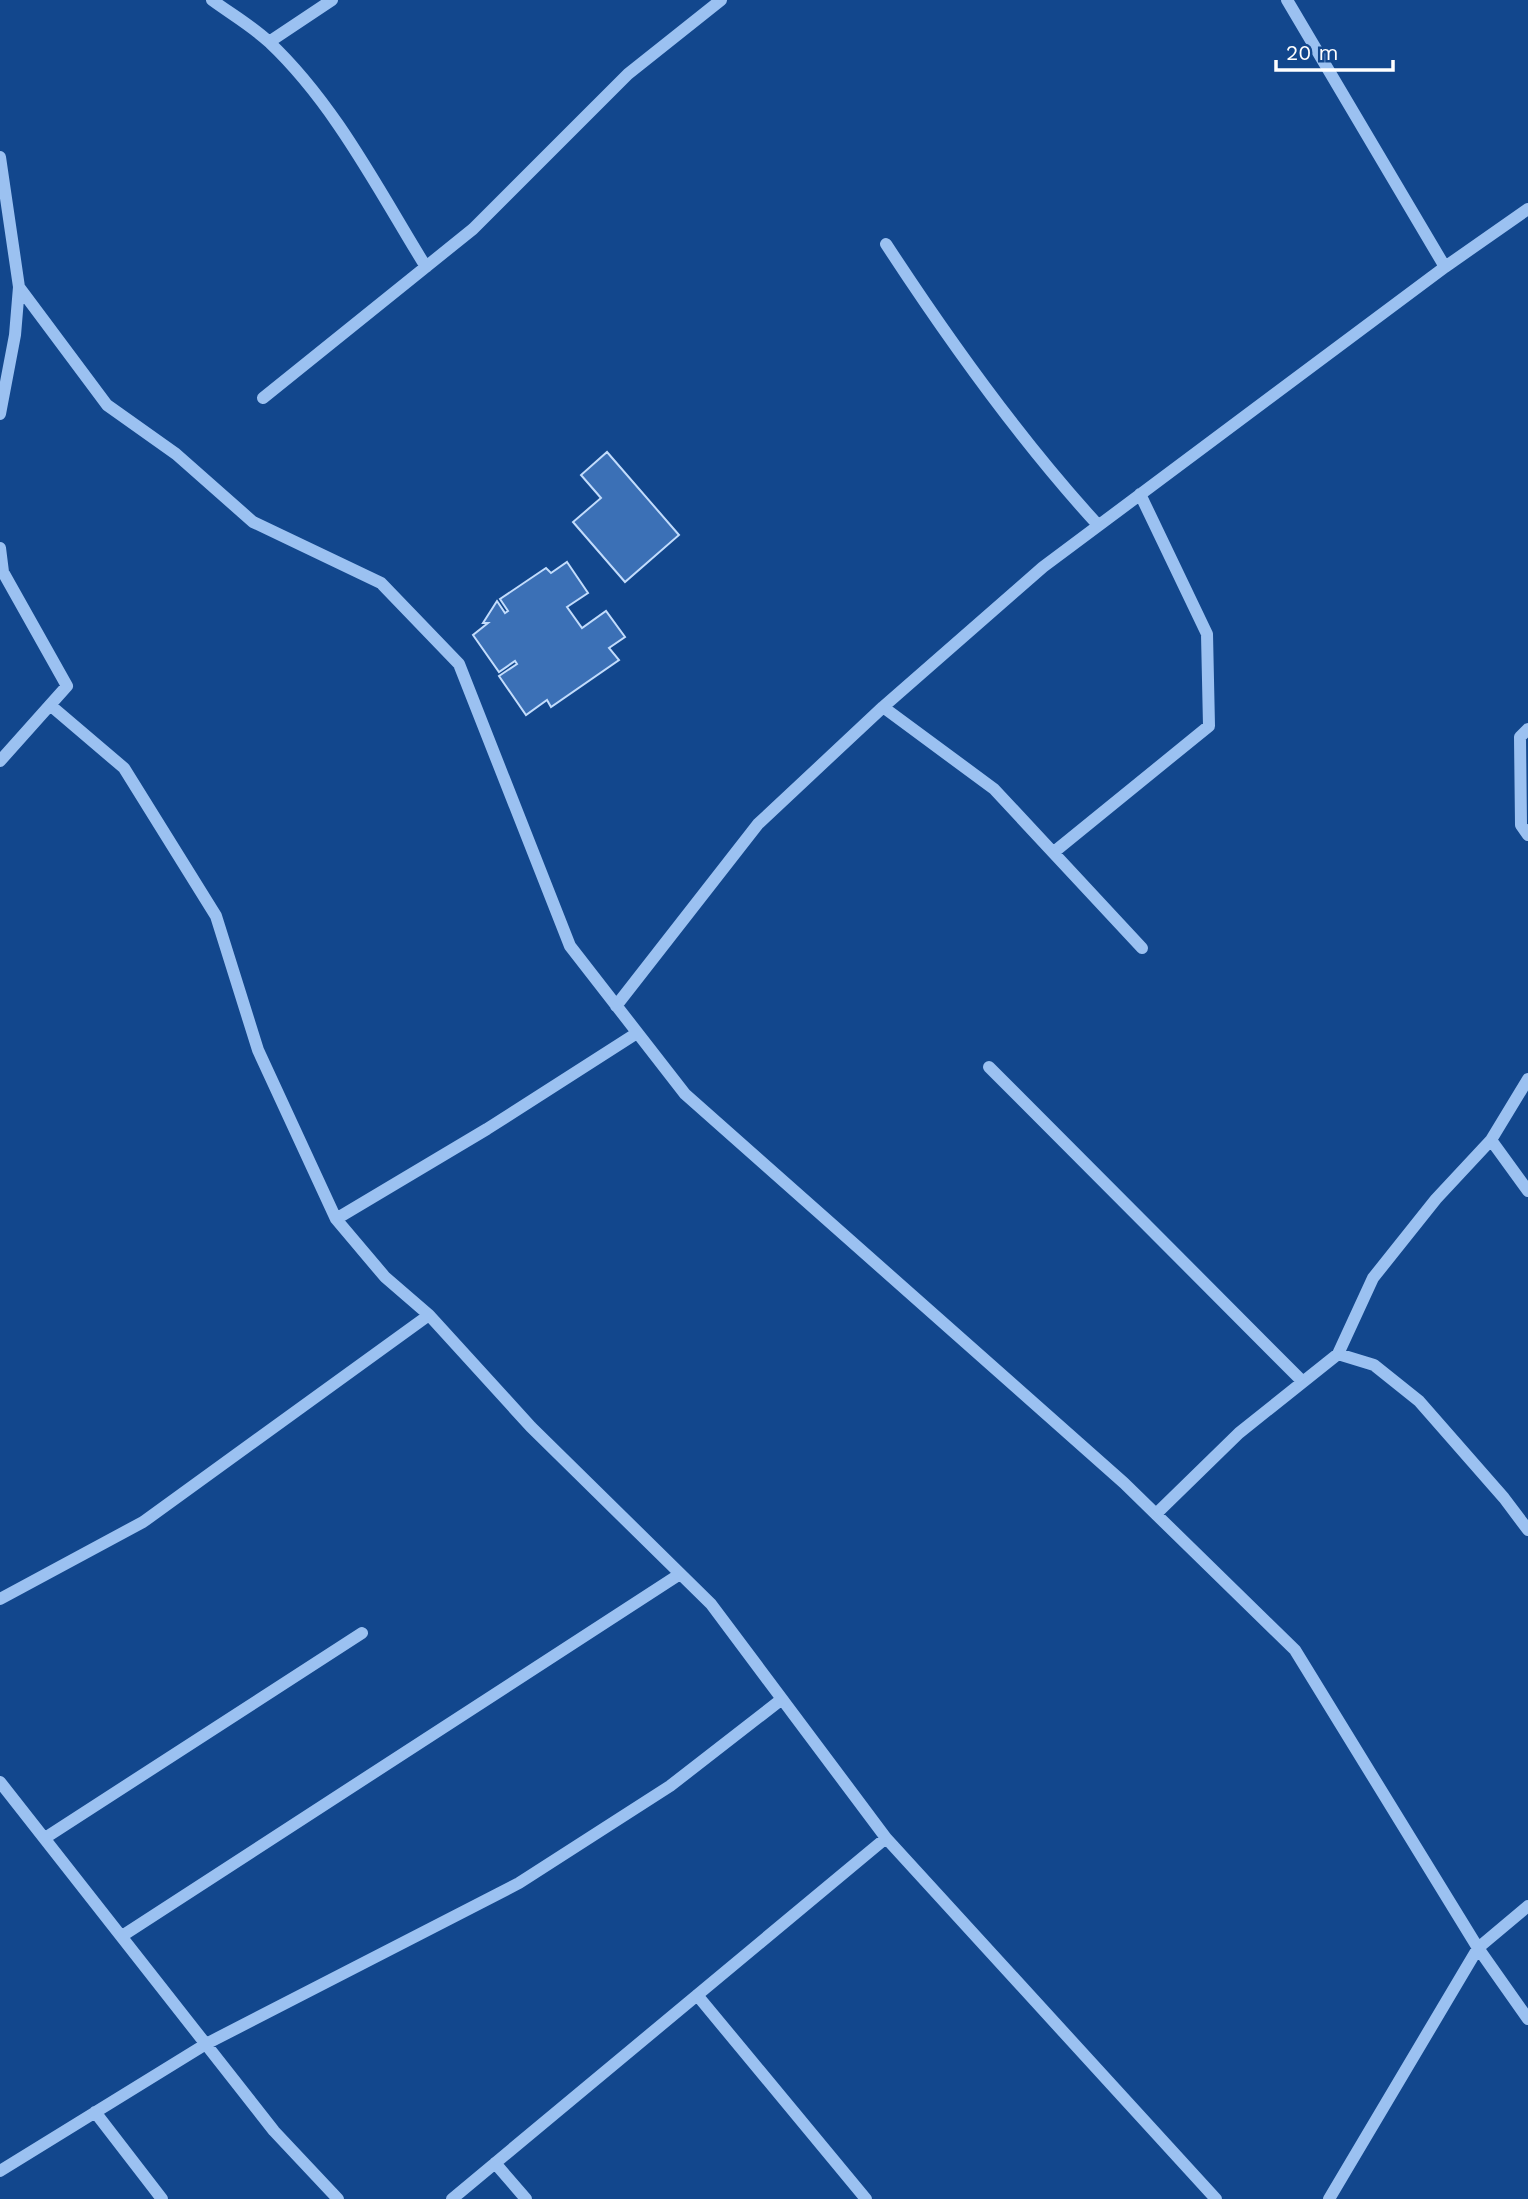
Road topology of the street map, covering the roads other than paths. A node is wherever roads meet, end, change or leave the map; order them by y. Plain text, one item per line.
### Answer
1 (212, 0) edge
2 (332, 0) edge
3 (721, 0) edge
4 (1287, 0) edge
5 (269, 42) junction
6 (0, 157) edge
7 (1528, 209) edge
8 (886, 244) dead end
9 (426, 267) junction
10 (1445, 267) junction
11 (19, 287) junction
12 (263, 398) dead end
13 (0, 414) edge
14 (1140, 494) junction
15 (1098, 525) junction
16 (0, 548) edge
17 (50, 705) junction
18 (883, 707) junction
19 (1528, 729) edge
20 (0, 761) edge
21 (1528, 835) edge
22 (1054, 852) junction
23 (1142, 948) dead end
24 (616, 1006) junction
25 (637, 1033) junction
26 (989, 1067) dead end
27 (1528, 1079) edge
28 (1492, 1140) junction
29 (1528, 1191) edge
30 (336, 1219) junction
31 (429, 1315) junction
32 (1338, 1354) junction
33 (1303, 1382) junction
34 (1156, 1514) junction
35 (1528, 1531) edge
36 (680, 1574) junction
37 (0, 1599) edge
38 (362, 1633) dead end
39 (782, 1699) junction
40 (0, 1782) edge
41 (45, 1838) junction
42 (886, 1838) junction
43 (1528, 1906) edge
44 (122, 1936) junction
45 (1478, 1948) junction
46 (697, 1995) junction
47 (1528, 2019) edge
48 (206, 2044) junction
49 (95, 2112) junction
50 (495, 2163) junction
51 (0, 2171) edge
52 (162, 2199) edge
53 (338, 2199) edge
54 (452, 2199) edge
55 (526, 2199) edge
56 (866, 2199) edge
57 (1216, 2199) edge
58 (1329, 2199) edge

1 - 5 street
2 - 5 street
3 - 9 street
4 - 10 street
5 - 9 street
6 - 11 street
7 - 10 street
8 - 15 street
9 - 12 street
10 - 14 street
11 - 13 street
11 - 24 street
14 - 15 street
14 - 22 street
15 - 18 street
16 - 17 street
17 - 20 street
17 - 30 street
18 - 22 street
18 - 24 street
19 - 21 street
22 - 23 street
24 - 25 street
25 - 30 street
25 - 34 street
26 - 33 street
27 - 28 street
28 - 29 street
28 - 32 street
30 - 31 street
31 - 36 street
31 - 37 street
32 - 33 street
32 - 35 street
33 - 34 street
34 - 45 street
36 - 39 street
36 - 44 street
38 - 41 street
39 - 42 street
39 - 48 street
40 - 41 street
41 - 44 street
42 - 46 street
42 - 57 street
43 - 45 street
44 - 48 street
45 - 47 street
45 - 58 street
46 - 50 street
46 - 56 street
48 - 49 street
48 - 53 street
49 - 51 street
49 - 52 street
50 - 54 street
50 - 55 street

